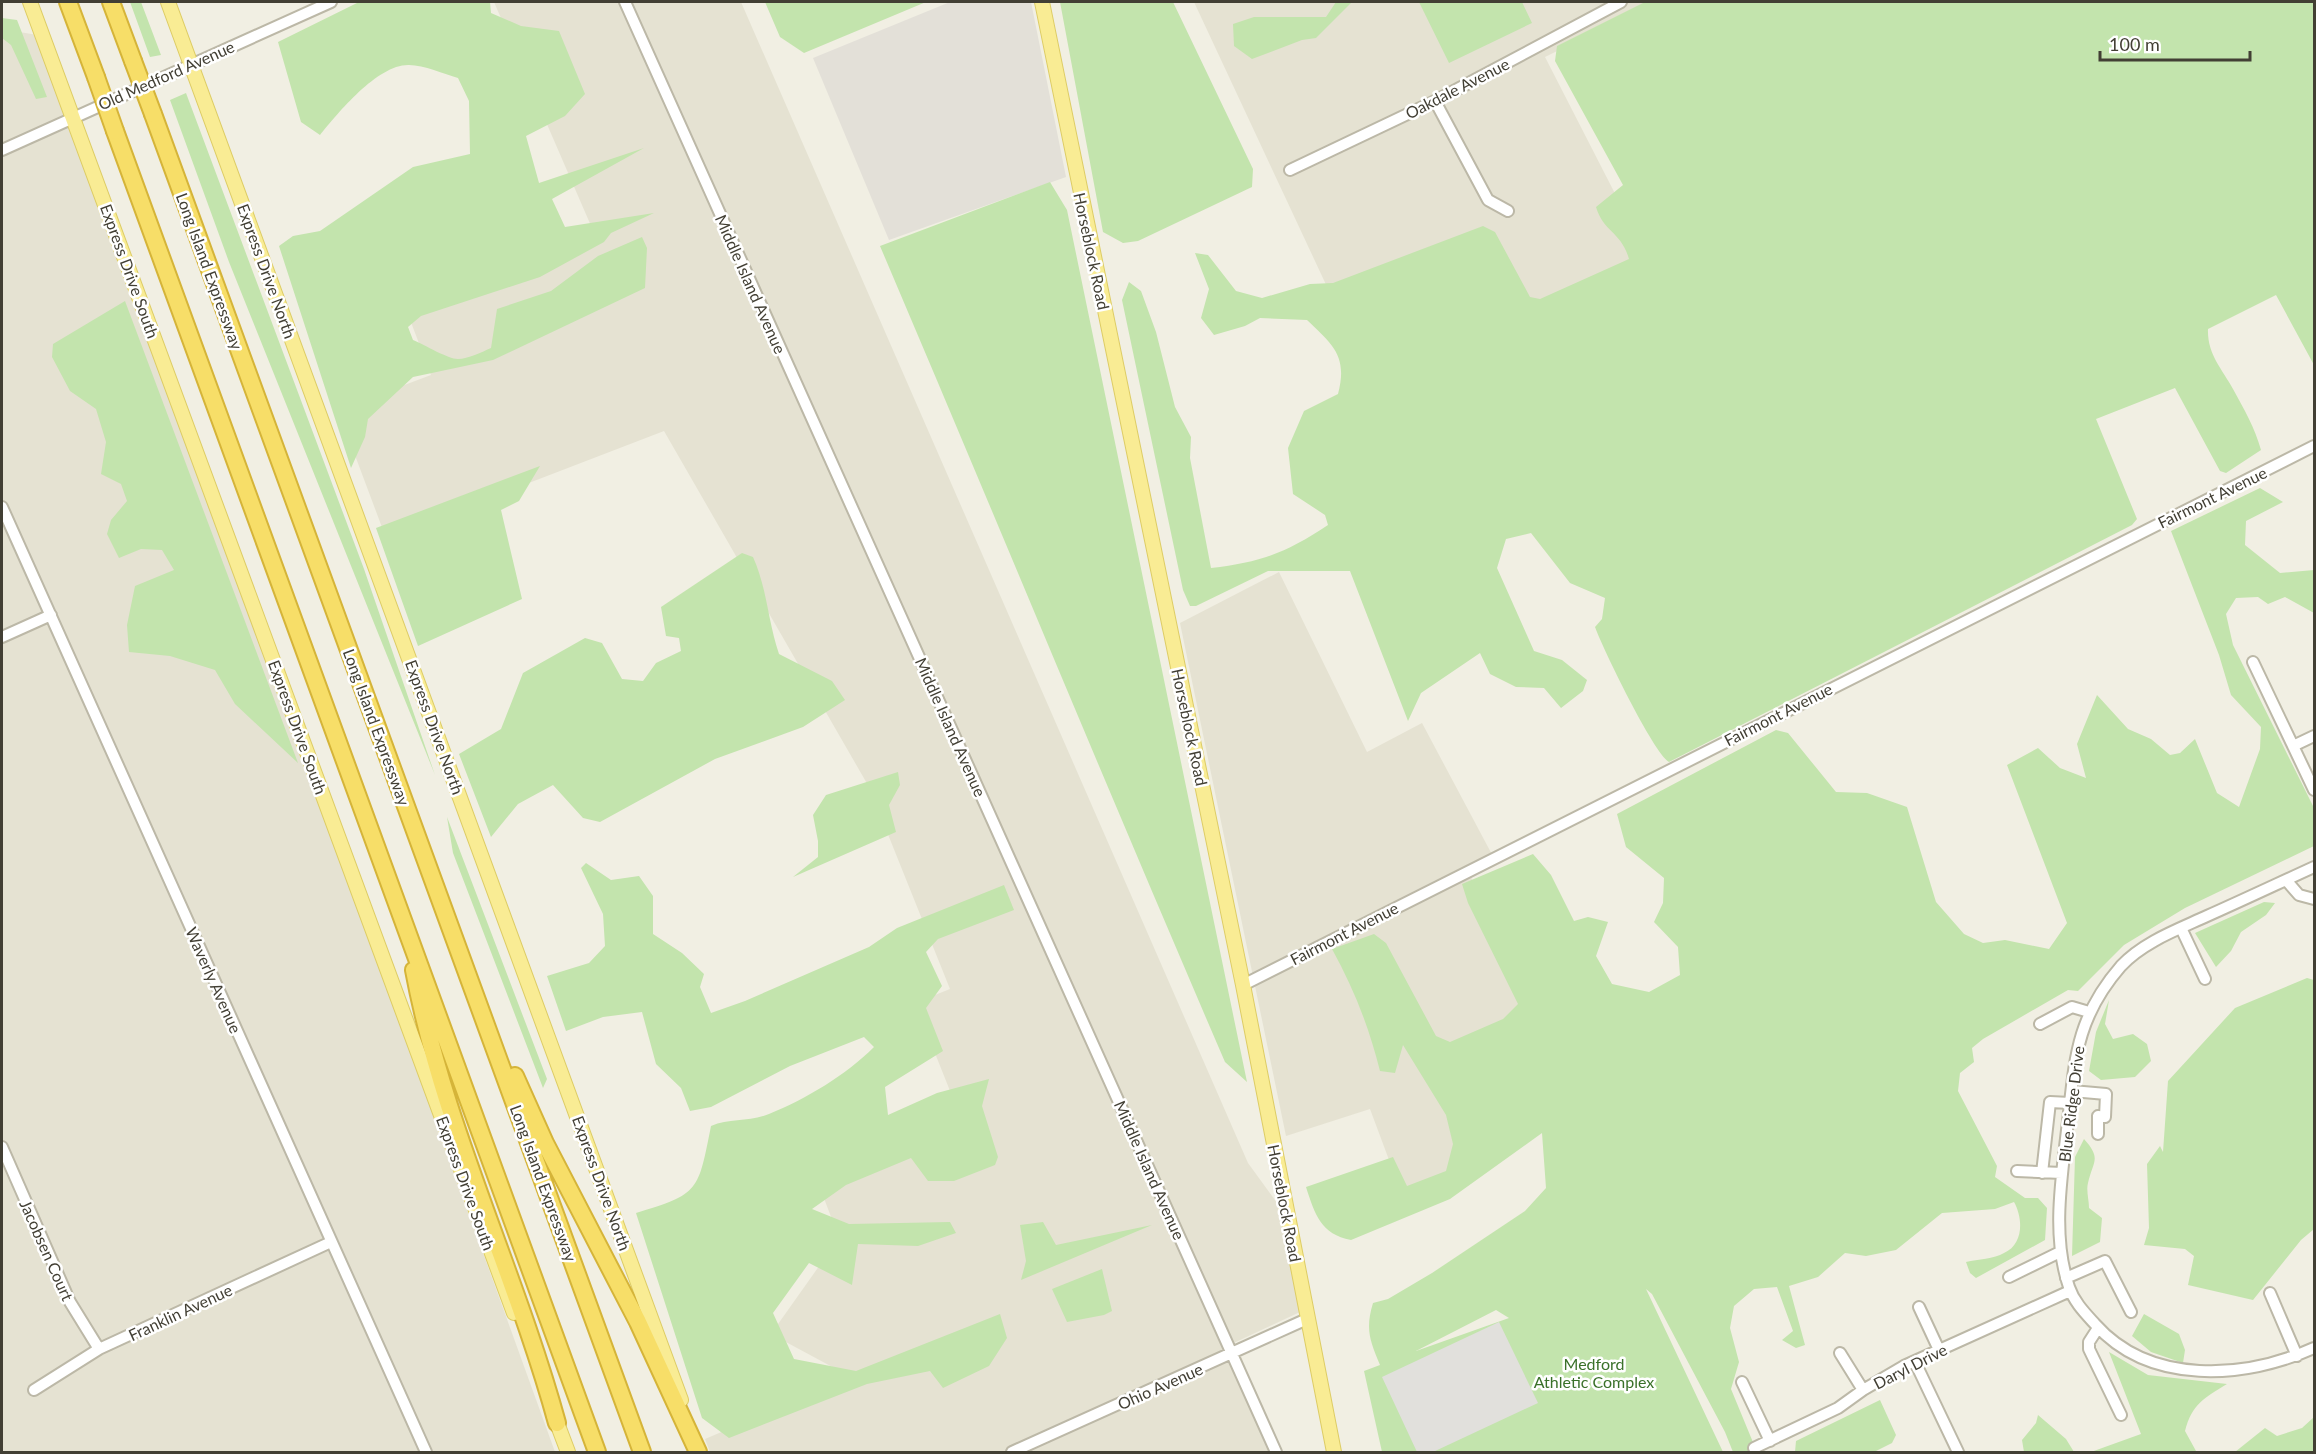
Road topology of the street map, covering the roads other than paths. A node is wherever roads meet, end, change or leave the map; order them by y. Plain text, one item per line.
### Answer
1 (30, 2) edge
2 (68, 2) edge
3 (111, 2) edge
4 (168, 2) edge
5 (331, 2) edge
6 (625, 2) edge
7 (1041, 2) edge
8 (1621, 2) edge
9 (191, 64) junction
10 (1435, 100) junction
11 (73, 117) junction
12 (2, 150) edge
13 (1290, 170) dead end
14 (1508, 210) dead end
15 (2314, 446) edge
16 (2, 507) edge
17 (51, 615) junction
18 (2, 637) edge
19 (2253, 662) dead end
20 (2314, 736) edge
21 (2294, 746) junction
22 (2314, 790) edge
23 (2314, 867) edge
24 (2286, 880) junction
25 (2314, 899) edge
26 (404, 919) junction
27 (2181, 928) junction
28 (468, 974) junction
29 (2205, 979) dead end
30 (1243, 985) junction
31 (2089, 1012) junction
32 (2040, 1024) dead end
33 (2071, 1097) junction
34 (2098, 1134) dead end
35 (2, 1147) edge
36 (2017, 1171) dead end
37 (2042, 1173) junction
38 (2062, 1173) junction
39 (332, 1242) junction
40 (2060, 1252) junction
41 (2009, 1277) dead end
42 (2066, 1278) junction
43 (2070, 1291) junction
44 (2270, 1293) dead end
45 (1919, 1307) dead end
46 (2131, 1312) dead end
47 (1307, 1319) junction
48 (2098, 1328) junction
49 (2314, 1348) edge
50 (99, 1349) junction
51 (1939, 1350) junction
52 (1233, 1353) junction
53 (1840, 1353) dead end
54 (2297, 1356) junction
55 (1915, 1362) junction
56 (1742, 1382) dead end
57 (34, 1390) dead end
58 (1863, 1390) junction
59 (2121, 1415) dead end
60 (557, 1423) junction
61 (1770, 1441) junction
62 (1754, 1449) dead end
63 (426, 1452) edge
64 (568, 1452) edge
65 (597, 1452) edge
66 (642, 1452) edge
67 (699, 1452) edge
68 (1012, 1452) edge
69 (1276, 1452) edge
70 (1334, 1452) edge
71 (1958, 1452) edge

1 - 11 main road, Express Drive South
2 - 26 highway, bridge
3 - 28 highway, Long Island Expressway, bridge
4 - 9 main road, Express Drive North
5 - 9 street, Old Medford Avenue
6 - 52 street, Middle Island Avenue
7 - 30 main road, Horseblock Road
8 - 10 street, Oakdale Avenue
9 - 11 street, Old Medford Avenue
9 - 67 main road, Express Drive North
10 - 13 street, Oakdale Avenue
10 - 14 street
11 - 12 street, Old Medford Avenue
11 - 60 main road, Express Drive South
15 - 30 street, Fairmont Avenue
16 - 17 street, Waverly Avenue
17 - 18 street
17 - 39 street, Waverly Avenue
19 - 21 street
20 - 21 street
21 - 22 street
23 - 24 street, Blue Ridge Drive
24 - 25 street
24 - 27 street, Blue Ridge Drive
26 - 60 highway
26 - 65 highway
27 - 29 street
27 - 31 street, Blue Ridge Drive
28 - 66 highway, Long Island Expressway
28 - 67 highway
30 - 47 main road, Horseblock Road
31 - 32 street
31 - 33 street, Blue Ridge Drive
33 - 34 street
33 - 37 street
33 - 38 street, Blue Ridge Drive
35 - 50 street, Jacobsen Court
36 - 37 street
37 - 38 street
38 - 40 street, Blue Ridge Drive
39 - 50 street, Franklin Avenue
39 - 63 street, Waverly Avenue
40 - 41 street
40 - 42 street, Blue Ridge Drive
42 - 43 street, Blue Ridge Drive
42 - 46 street
43 - 48 street
43 - 51 street, Daryl Drive
44 - 54 street
45 - 51 street
47 - 52 street, Ohio Avenue
47 - 70 main road, Horseblock Road
48 - 54 street
48 - 59 street
49 - 54 street
50 - 57 street, Franklin Avenue
51 - 55 street, Daryl Drive
52 - 68 street, Ohio Avenue
52 - 69 street, Middle Island Avenue
53 - 58 street
55 - 58 street, Daryl Drive
55 - 71 street
56 - 61 street
58 - 61 street, Daryl Drive
60 - 64 main road, Express Drive South
61 - 62 street, Daryl Drive

